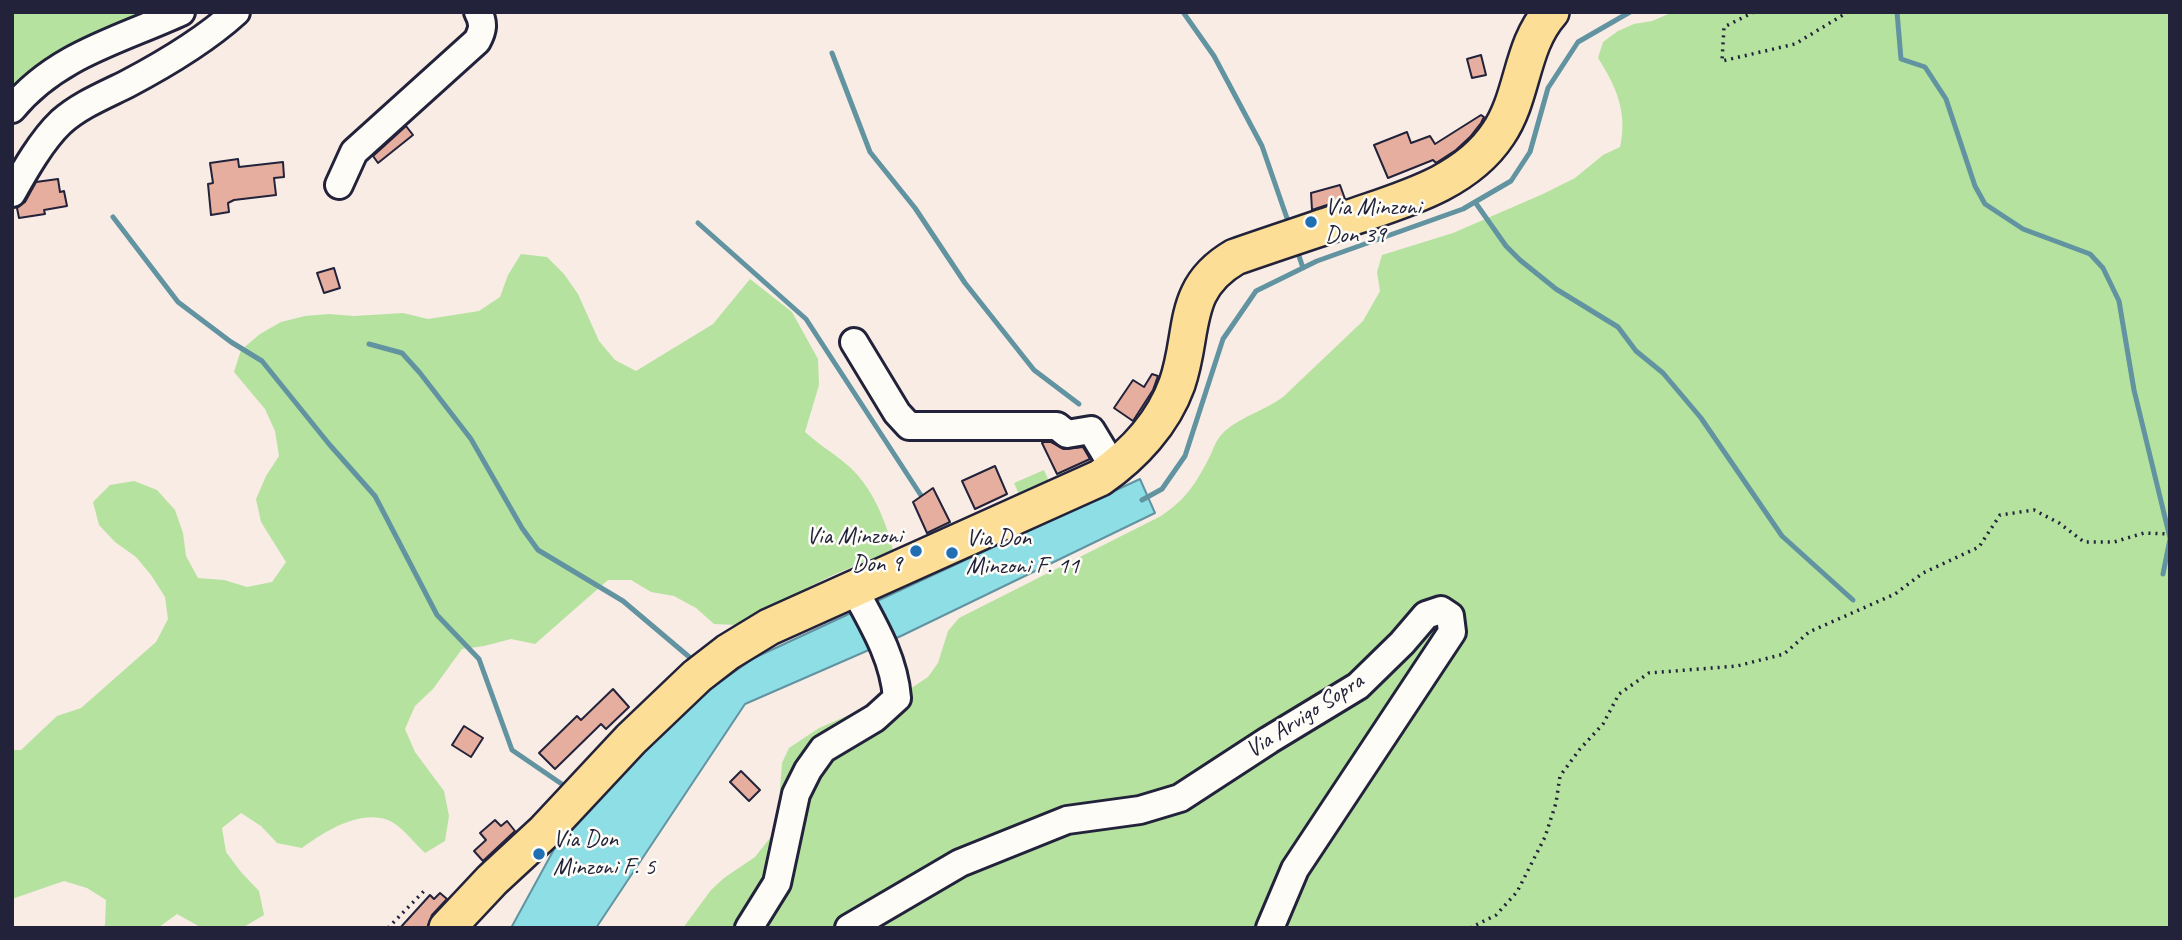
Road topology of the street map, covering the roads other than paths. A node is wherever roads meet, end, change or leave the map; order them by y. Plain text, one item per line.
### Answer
1 (181, 12) edge
2 (236, 12) edge
3 (478, 12) edge
4 (1551, 12) edge
5 (12, 109) edge
6 (339, 185) dead end
7 (12, 193) edge
8 (854, 342) dead end
9 (1114, 468) junction
10 (856, 594) junction
11 (447, 928) edge
12 (749, 928) edge
13 (849, 928) edge
14 (1270, 928) edge

1 - 5 street
2 - 7 street
3 - 6 street
4 - 9 main road
8 - 9 street
9 - 10 main road
10 - 11 main road
10 - 12 street
13 - 14 street, Via Arvigo Sopra

